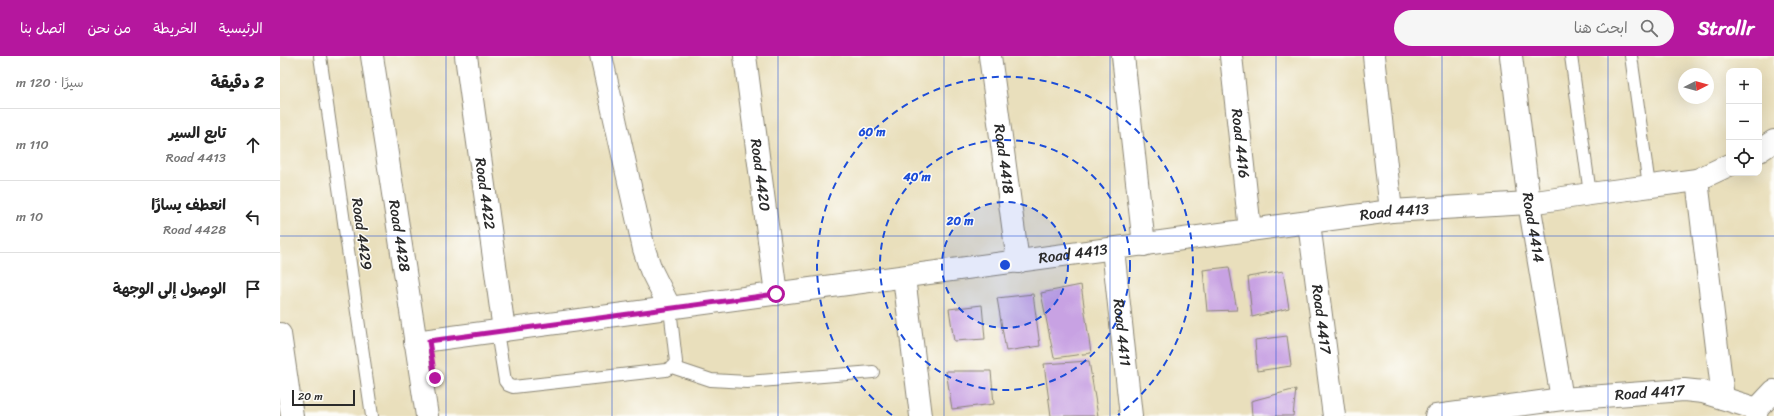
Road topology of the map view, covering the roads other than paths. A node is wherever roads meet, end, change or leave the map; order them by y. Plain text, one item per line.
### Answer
1 (320, 56) edge
2 (372, 56) edge
3 (387, 56) edge
4 (466, 56) edge
5 (601, 56) edge
6 (745, 56) edge
7 (990, 56) edge
8 (1123, 56) edge
9 (1231, 56) edge
10 (1374, 56) edge
11 (1511, 56) edge
12 (1571, 56) edge
13 (1631, 56) edge
14 (1774, 142) edge
15 (1762, 149) edge
16 (1726, 166) edge
17 (1697, 180) junction
18 (1649, 186) junction
19 (1590, 194) junction
20 (1529, 203) junction
21 (1391, 211) junction
22 (1309, 222) junction
23 (1250, 230) junction
24 (1144, 245) junction
25 (1113, 249) junction
26 (1018, 262) junction
27 (904, 277) junction
28 (776, 294) junction
29 (670, 308) junction
30 (501, 331) junction
31 (280, 334) edge
32 (422, 341) junction
33 (672, 367) junction
34 (873, 372) dead end
35 (1774, 390) edge
36 (1723, 398) junction
37 (1562, 399) junction
38 (1541, 409) edge
39 (1756, 413) edge
40 (292, 416) edge
41 (372, 416) edge
42 (427, 416) edge
43 (442, 416) edge
44 (921, 416) edge
45 (1131, 416) edge
46 (1334, 416) edge
47 (1436, 416) edge

1 - 41 lane, Road 4429
2 - 32 street, Road 4428
3 - 32 street, Road 4428
4 - 30 street, Road 4422
5 - 29 street
6 - 28 street, Road 4420
7 - 26 street, Road 4418
8 - 24 street
9 - 23 street, Road 4416
10 - 21 street
11 - 20 street, Road 4414
12 - 19 lane
13 - 18 lane
14 - 15 street
16 - 17 street, Road 4413
17 - 18 street, Road 4413
17 - 36 street
18 - 19 street, Road 4413
19 - 20 street, Road 4413
20 - 21 street, Road 4413
20 - 37 street, Road 4414
21 - 22 street, Road 4413
22 - 23 street, Road 4413
22 - 46 street, Road 4417
23 - 24 street, Road 4413
24 - 25 street, Road 4413
25 - 26 street, Road 4413
25 - 45 street, Road 4411
26 - 27 street, Road 4413
27 - 28 street, Road 4413
27 - 44 street
28 - 29 street, Road 4413
29 - 30 street, Road 4413
29 - 33 lane
30 - 32 street, Road 4413
30 - 33 lane
31 - 40 street
32 - 42 street, Road 4428
32 - 43 street, Road 4428
33 - 34 lane
35 - 39 street
36 - 37 street, Road 4417
36 - 39 street, Road 4417
37 - 38 street, Road 4417
38 - 47 street, Road 4417

